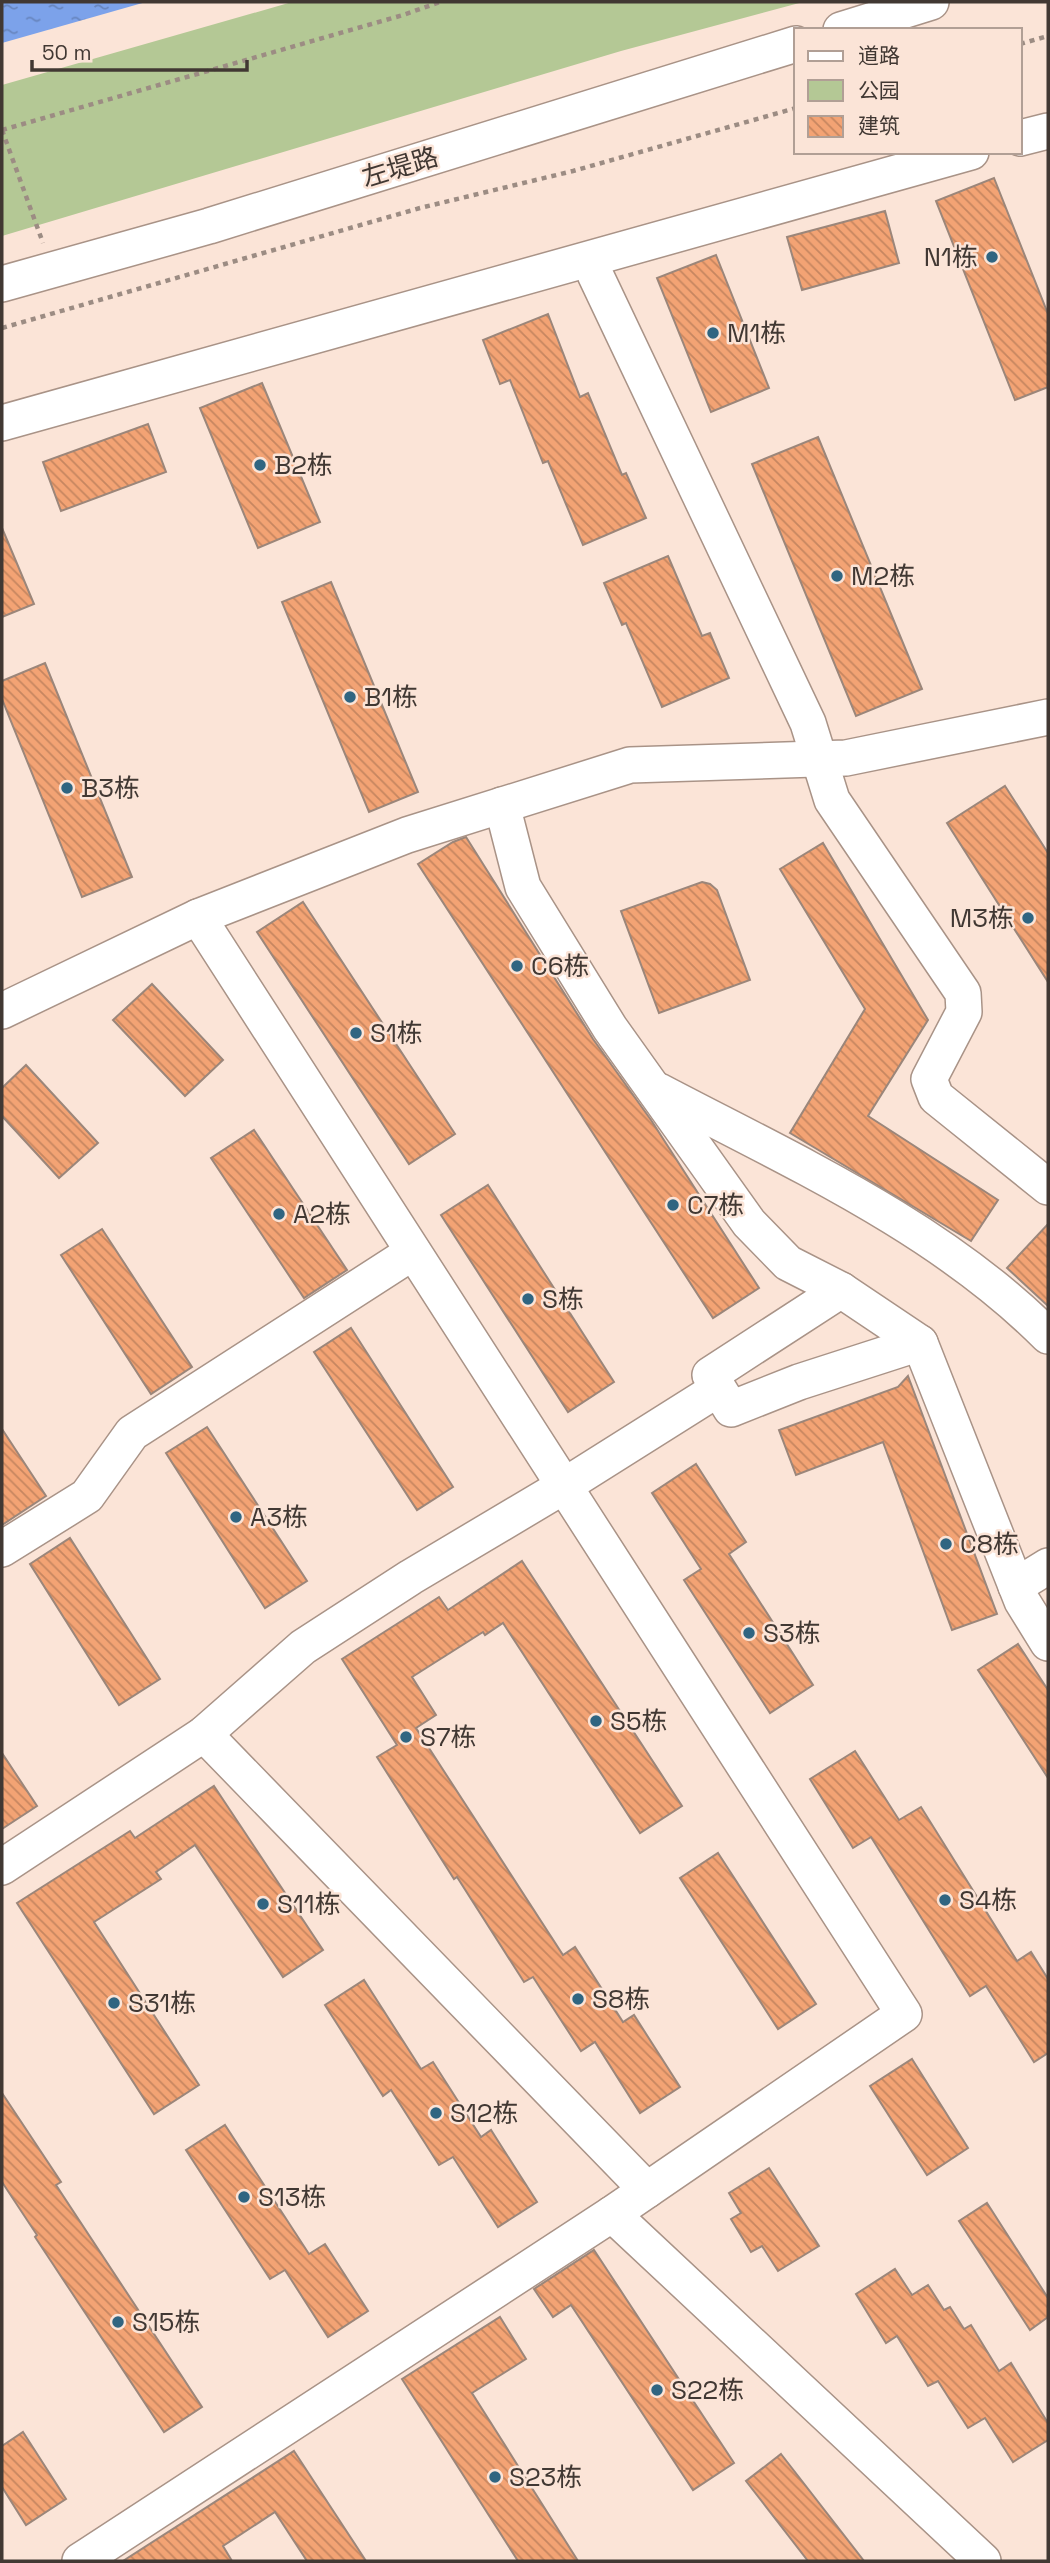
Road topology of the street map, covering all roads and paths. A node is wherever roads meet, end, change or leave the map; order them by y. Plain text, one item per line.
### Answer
1 (440, 2) edge
2 (931, 2) edge
3 (847, 28) edge
4 (1048, 36) edge
5 (1022, 43) edge
6 (794, 45) edge
7 (794, 109) edge
8 (2, 130) edge
9 (1048, 131) edge
10 (1022, 138) edge
11 (964, 154) edge
12 (53, 270) junction
13 (595, 274) dead end
14 (2, 284) edge
15 (2, 328) edge
16 (2, 423) edge
17 (1048, 717) edge
18 (818, 759) junction
19 (502, 805) junction
20 (198, 917) junction
21 (2, 1011) edge
22 (652, 1087) junction
23 (1048, 1187) edge
24 (413, 1252) junction
25 (841, 1290) junction
26 (1048, 1336) edge
27 (920, 1343) junction
28 (718, 1389) junction
29 (564, 1486) junction
30 (2, 1549) edge
31 (1048, 1566) edge
32 (1016, 1586) junction
33 (1048, 1643) edge
34 (204, 1734) junction
35 (2, 1867) edge
36 (647, 2190) junction
37 (612, 2214) junction
38 (80, 2561) edge
39 (983, 2561) edge

1 - 8 path
2 - 3 street
4 - 5 path
6 - 12 street, 左堤路
7 - 15 path
8 - 12 path
9 - 10 street
11 - 16 street
12 - 14 street, 左堤路
13 - 18 street
17 - 18 street
18 - 19 street
18 - 23 street
19 - 20 street
19 - 22 street
20 - 21 street
20 - 24 street
22 - 25 street
22 - 26 street
24 - 29 street
24 - 30 street
25 - 27 street
25 - 28 street
27 - 28 street
27 - 32 street
28 - 29 street
29 - 34 street
29 - 36 street
31 - 32 street
32 - 33 street
34 - 35 street
34 - 36 street
36 - 37 street
37 - 38 street
37 - 39 street

